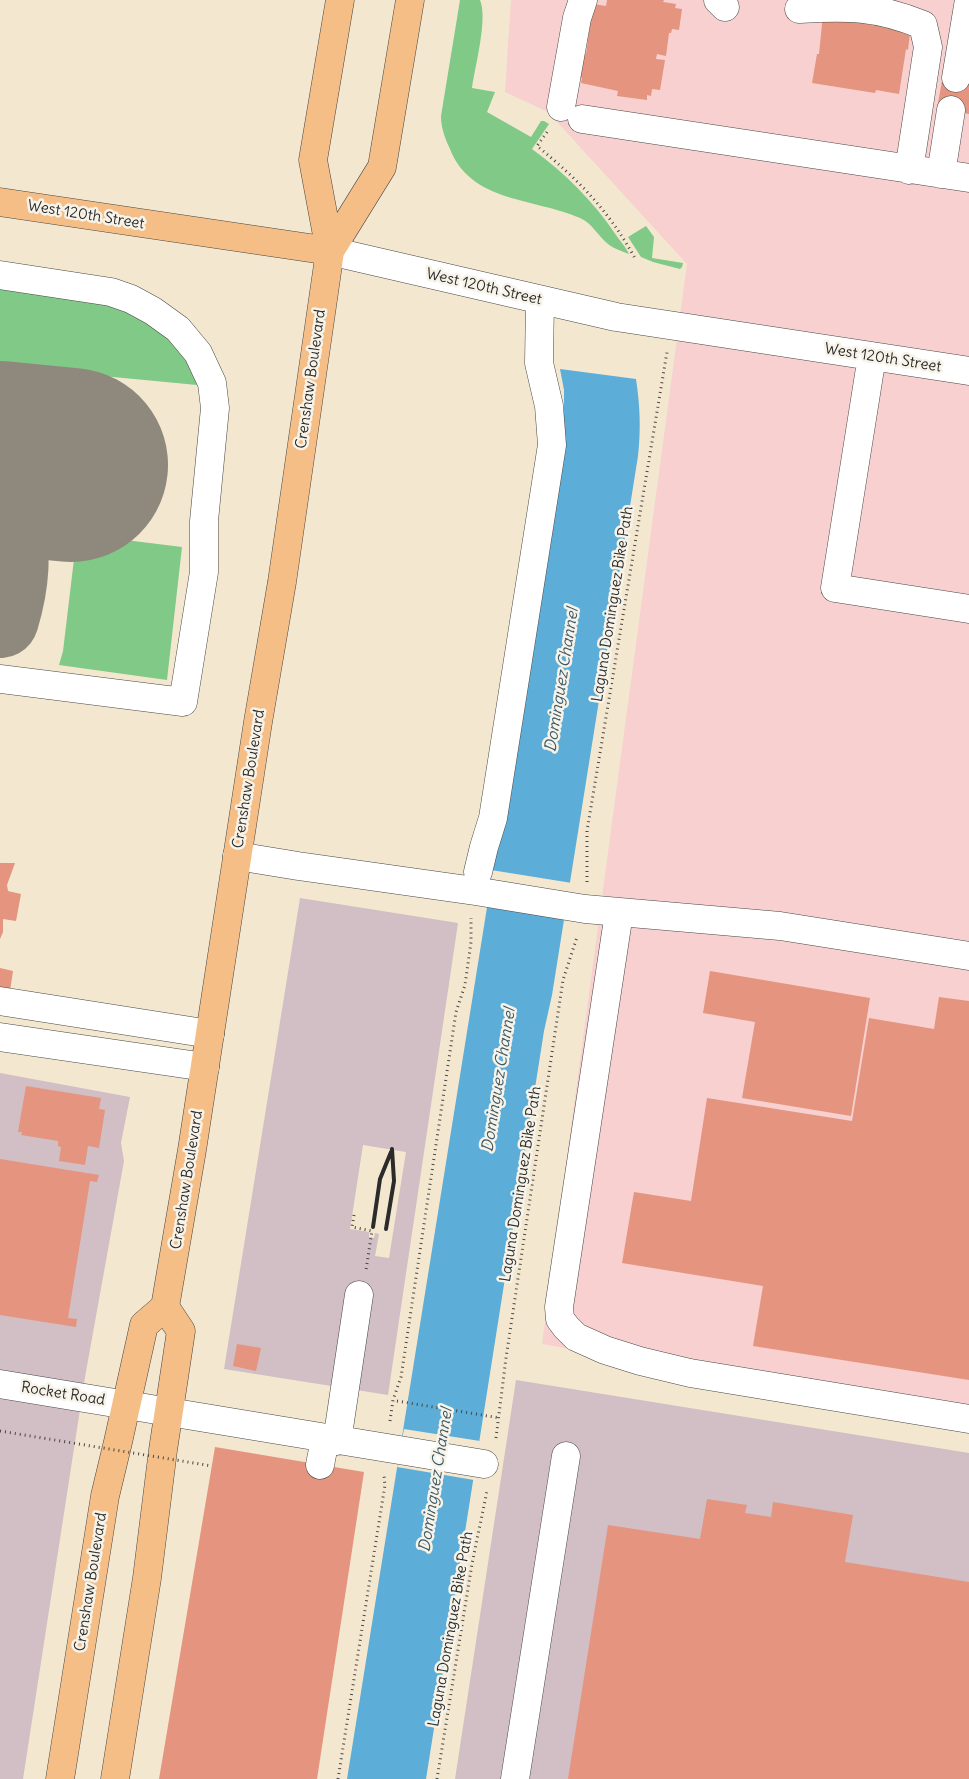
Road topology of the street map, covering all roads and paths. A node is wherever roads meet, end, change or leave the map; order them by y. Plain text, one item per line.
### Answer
1 (340, 0) edge
2 (410, 0) edge
3 (583, 0) edge
4 (969, 0) edge
5 (799, 9) dead end
6 (956, 78) dead end
7 (951, 110) dead end
8 (565, 117) junction
9 (909, 170) junction
10 (941, 174) junction
11 (969, 178) edge
12 (0, 202) edge
13 (330, 251) junction
14 (636, 260) dead end
15 (0, 275) edge
16 (540, 300) junction
17 (671, 325) junction
18 (872, 356) junction
19 (969, 371) edge
20 (969, 609) edge
21 (0, 679) edge
22 (237, 856) junction
23 (479, 885) junction
24 (581, 908) junction
25 (618, 913) junction
26 (969, 956) edge
27 (0, 1001) edge
28 (210, 1034) junction
29 (0, 1037) edge
30 (205, 1067) junction
31 (354, 1215) dead end
32 (369, 1255) dead end
33 (359, 1295) dead end
34 (165, 1307) junction
35 (0, 1384) edge
36 (397, 1401) dead end
37 (126, 1405) junction
38 (169, 1412) junction
39 (500, 1418) junction
40 (969, 1419) edge
41 (0, 1431) edge
42 (327, 1448) junction
43 (389, 1449) junction
44 (566, 1456) dead end
45 (489, 1464) junction
46 (212, 1466) dead end
47 (60, 1779) edge
48 (115, 1779) edge
49 (338, 1779) edge
50 (438, 1779) edge
51 (515, 1779) edge

1 - 13 main road, Crenshaw Boulevard
2 - 13 main road, Crenshaw Boulevard
3 - 8 street
4 - 6 street
5 - 9 street
7 - 10 street
8 - 9 street
8 - 14 path
9 - 10 street
10 - 11 street
12 - 13 main road, West 120th Street
13 - 16 street, West 120th Street
13 - 22 main road, Crenshaw Boulevard
15 - 21 street
16 - 17 street, West 120th Street
16 - 23 street
17 - 18 street, West 120th Street
17 - 24 path, Laguna Dominguez Bike Path
18 - 19 street, West 120th Street
18 - 20 street
22 - 23 street
22 - 28 main road, Crenshaw Boulevard
23 - 24 street
23 - 43 path
24 - 25 street
24 - 39 path, Laguna Dominguez Bike Path
25 - 26 street
25 - 40 street
27 - 28 street
28 - 30 main road, Crenshaw Boulevard
29 - 30 street
30 - 34 main road, Crenshaw Boulevard
31 - 32 path
33 - 42 street
34 - 37 main road, Crenshaw Boulevard
34 - 38 main road
35 - 37 street, Rocket Road
36 - 39 path
37 - 38 street, Rocket Road
37 - 47 main road, Crenshaw Boulevard
38 - 42 street, Rocket Road
38 - 48 main road
39 - 45 path, Laguna Dominguez Bike Path
41 - 46 path, bridge
42 - 43 street, Rocket Road
43 - 45 street, Rocket Road
43 - 49 path
44 - 51 street
45 - 50 path, Laguna Dominguez Bike Path

